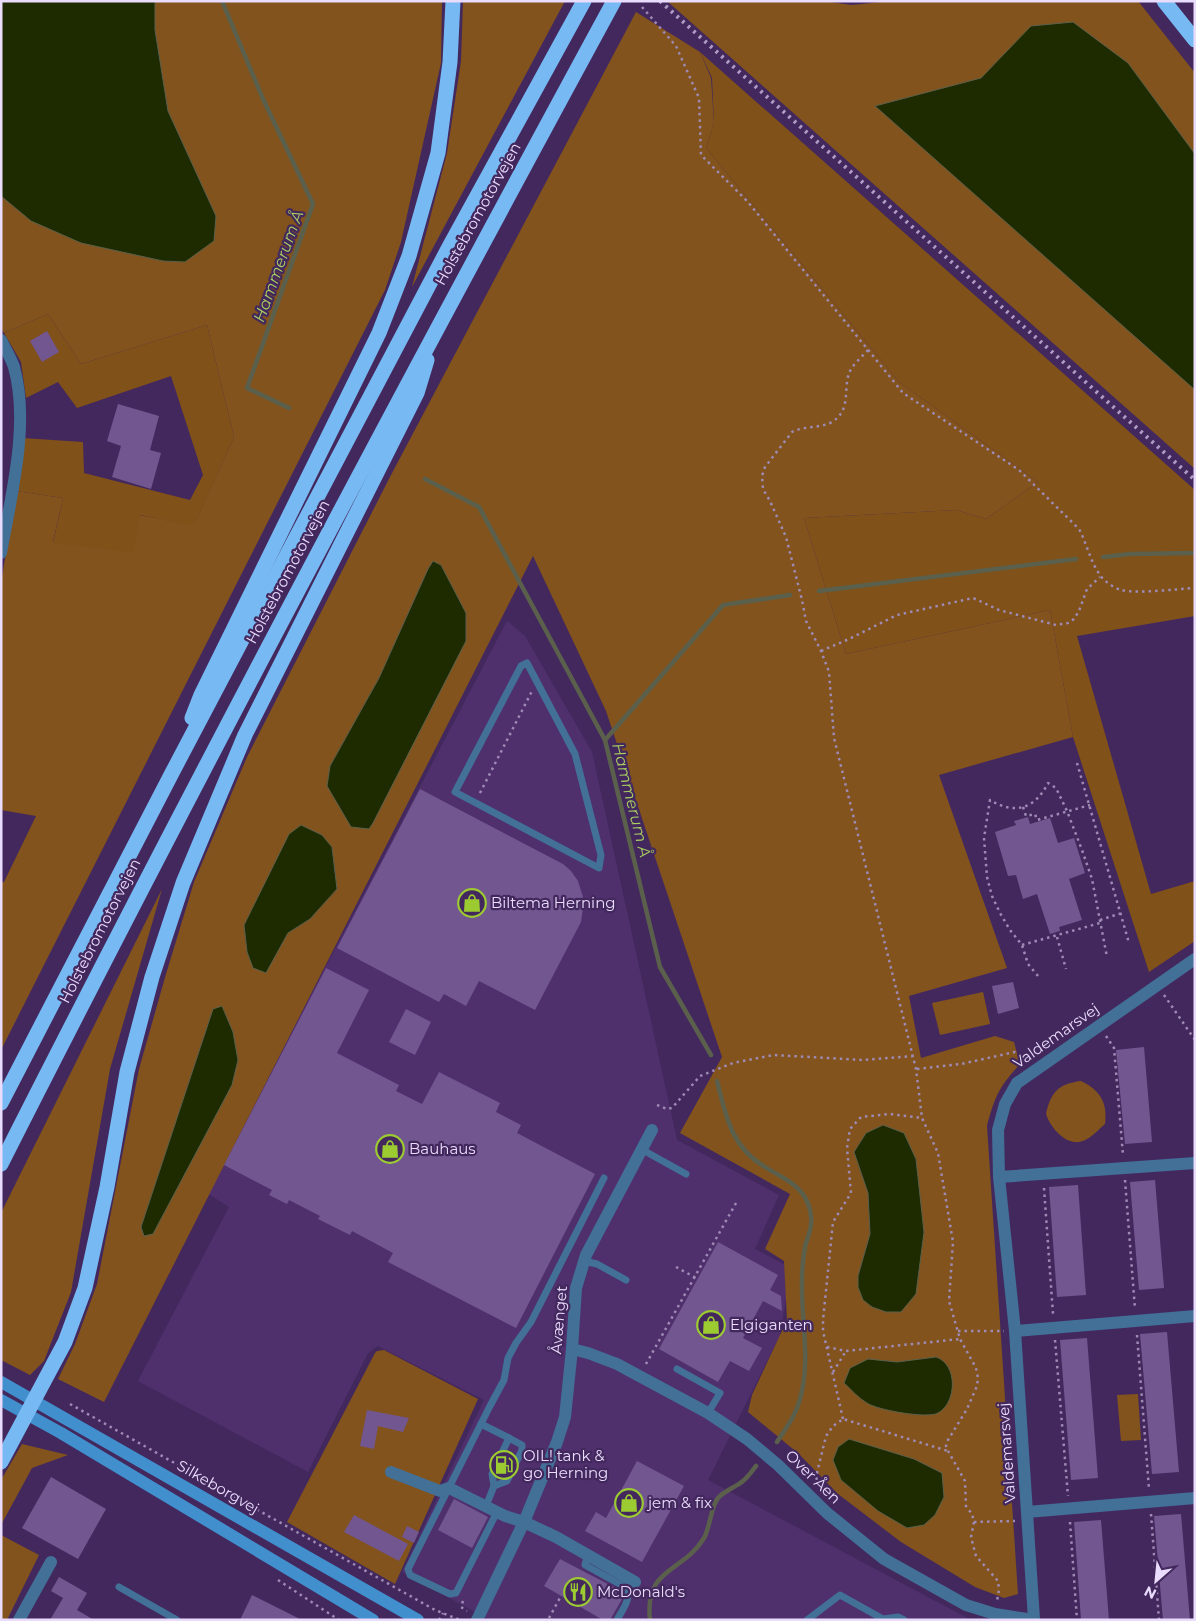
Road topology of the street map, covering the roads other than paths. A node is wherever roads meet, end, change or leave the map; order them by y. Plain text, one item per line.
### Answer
1 (454, 1) edge
2 (584, 1) edge
3 (614, 1) edge
4 (1167, 5) edge
5 (1195, 40) edge
6 (439, 323) junction
7 (1, 340) edge
8 (1, 553) edge
9 (173, 771) junction
10 (475, 802) joint
11 (1195, 959) edge
12 (2, 1102) edge
13 (652, 1130) dead end
14 (641, 1149) junction
15 (1195, 1163) edge
16 (1, 1164) edge
17 (686, 1174) dead end
18 (1000, 1177) junction
19 (604, 1178) dead end
20 (584, 1261) junction
21 (626, 1280) dead end
22 (1195, 1316) edge
23 (1015, 1331) junction
24 (572, 1349) junction
25 (677, 1369) dead end
26 (1, 1382) edge
27 (1, 1400) edge
28 (34, 1401) junction
29 (708, 1413) junction
30 (27, 1415) junction
31 (481, 1424) junction
32 (509, 1438) junction
33 (1, 1462) edge
34 (391, 1472) dead end
35 (494, 1486) junction
36 (449, 1488) junction
37 (1195, 1498) edge
38 (486, 1506) junction
39 (497, 1512) junction
40 (1028, 1516) junction
41 (524, 1522) junction
42 (588, 1554) junction
43 (51, 1562) dead end
44 (635, 1582) dead end
45 (119, 1588) dead end
46 (478, 1618) edge
47 (1034, 1619) edge
48 (19, 1620) edge
49 (177, 1620) edge
50 (373, 1620) edge
51 (418, 1620) edge
52 (617, 1620) edge
53 (807, 1620) edge
54 (904, 1620) edge

1 - 9 highway
2 - 9 highway, Holstebromotorvejen
3 - 6 highway, Holstebromotorvejen
4 - 5 highway
6 - 16 highway, Holstebromotorvejen
6 - 28 highway
7 - 8 street
9 - 12 highway, Holstebromotorvejen
10 - 10 lane
11 - 18 street, Valdemarsvej
13 - 14 street, Åvænget
14 - 17 lane
14 - 20 street, Åvænget
15 - 18 street
18 - 23 street, Valdemarsvej
19 - 31 lane
20 - 21 lane
20 - 24 street, Åvænget
22 - 23 street
23 - 40 street, Valdemarsvej
24 - 29 street, Over Åen
24 - 41 street, Åvænget
25 - 29 lane
26 - 28 main road, Silkeborgvej
27 - 30 main road
28 - 30 highway
28 - 51 main road, Silkeborgvej
29 - 47 street, Over Åen
30 - 33 highway
30 - 50 main road
31 - 32 lane
31 - 36 lane
32 - 35 lane
32 - 35 lane
34 - 36 street
35 - 38 lane
36 - 38 street
36 - 39 lane
37 - 40 street, Valdemarsvej
38 - 39 street
39 - 41 street
40 - 47 street, Valdemarsvej
41 - 42 street
41 - 46 street, Åvænget
42 - 44 street
42 - 52 lane
43 - 48 street
45 - 49 lane
53 - 54 lane

